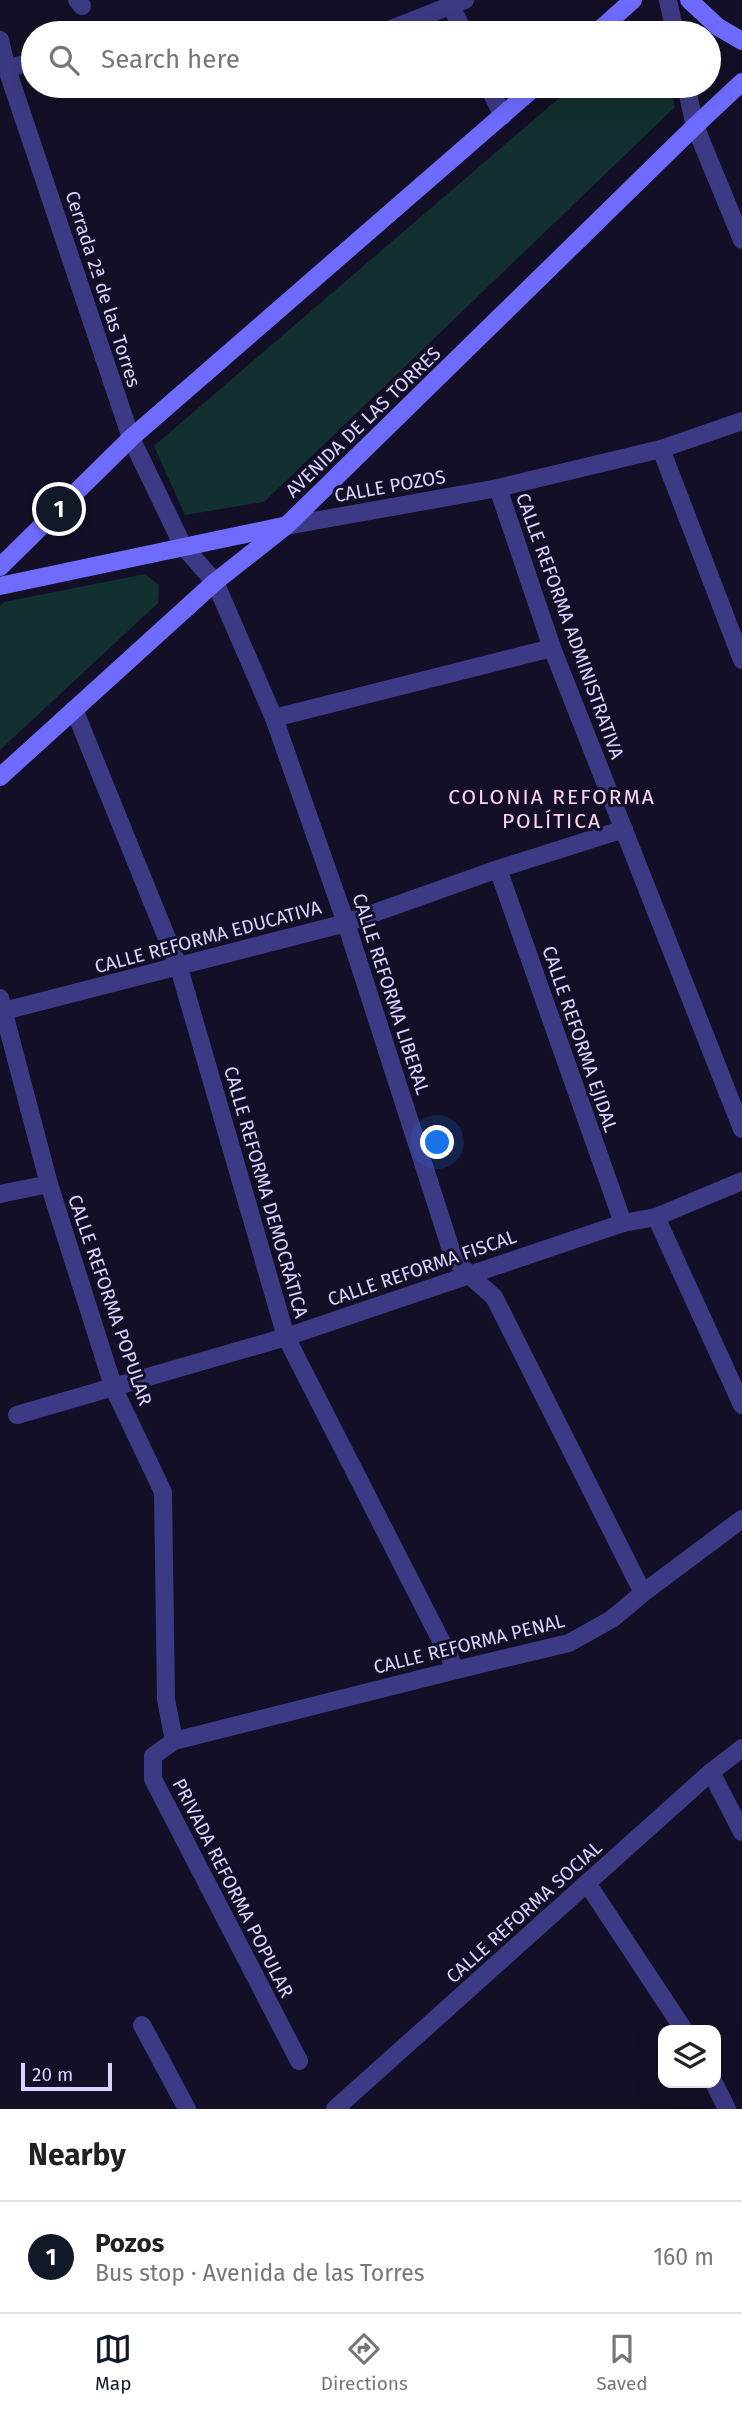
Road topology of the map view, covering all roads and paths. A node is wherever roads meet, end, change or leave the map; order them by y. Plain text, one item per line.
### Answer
1 (633, 0) edge
2 (668, 0) edge
3 (689, 0) edge
4 (458, 3) edge
5 (412, 21) edge
6 (462, 21) edge
7 (609, 21) edge
8 (672, 21) edge
9 (712, 21) edge
10 (721, 29) edge
11 (0, 40) edge
12 (742, 41) edge
13 (21, 65) edge
14 (7, 69) junction
15 (742, 82) edge
16 (494, 98) edge
17 (523, 98) edge
18 (689, 98) edge
19 (503, 116) junction
20 (695, 126) junction
21 (742, 240) edge
22 (742, 421) edge
23 (131, 438) junction
24 (661, 449) junction
25 (498, 488) junction
26 (286, 526) junction
27 (183, 546) junction
28 (0, 567) edge
29 (215, 582) junction
30 (0, 586) edge
31 (552, 648) junction
32 (742, 660) edge
33 (74, 709) junction
34 (274, 718) junction
35 (0, 777) edge
36 (624, 829) junction
37 (498, 869) junction
38 (346, 923) junction
39 (179, 968) junction
40 (2, 1007) edge
41 (742, 1129) edge
42 (742, 1181) edge
43 (49, 1184) junction
44 (0, 1194) edge
45 (656, 1217) junction
46 (622, 1223) junction
47 (468, 1274) junction
48 (286, 1337) junction
49 (114, 1389) junction
50 (742, 1405) edge
51 (17, 1415) dead end
52 (742, 1519) edge
53 (643, 1592) junction
54 (456, 1670) junction
55 (174, 1741) junction
56 (742, 1748) edge
57 (711, 1772) junction
58 (742, 1832) edge
59 (587, 1883) junction
60 (142, 2025) dead end
61 (681, 2025) edge
62 (299, 2061) dead end
63 (716, 2088) edge
64 (187, 2109) edge
65 (335, 2109) edge
66 (727, 2109) edge

1 - 7 street
2 - 8 street
3 - 9 street
4 - 5 street
4 - 6 street
10 - 12 street
11 - 14 street, Cerrada 2ª de las Torres
13 - 14 street
14 - 23 street, Cerrada 2ª de las Torres
15 - 20 street, AVENIDA DE LAS TORRES
16 - 19 street
17 - 19 street
18 - 20 street
19 - 23 street
20 - 21 street
20 - 26 street, AVENIDA DE LAS TORRES
22 - 24 street, CALLE POZOS
23 - 27 street, Cerrada 2ª de las Torres
23 - 28 street
24 - 25 street, CALLE POZOS
24 - 32 street
25 - 26 street, CALLE POZOS
25 - 31 street, CALLE REFORMA ADMINISTRATIVA
26 - 27 street, CALLE POZOS
26 - 29 street, AVENIDA DE LAS TORRES
27 - 29 street, Cerrada 2ª de las Torres
27 - 30 street, CALLE POZOS
29 - 33 street, AVENIDA DE LAS TORRES
29 - 34 street, CALLE REFORMA LIBERAL
31 - 34 street
31 - 36 street, CALLE REFORMA ADMINISTRATIVA
33 - 35 street, AVENIDA DE LAS TORRES
33 - 39 street, CALLE REFORMA DEMOCRÁTICA
34 - 38 street, CALLE REFORMA LIBERAL
36 - 37 street, CALLE REFORMA EDUCATIVA
36 - 41 street, CALLE REFORMA ADMINISTRATIVA
37 - 38 street, CALLE REFORMA EDUCATIVA
37 - 46 street, CALLE REFORMA EJIDAL
38 - 39 street, CALLE REFORMA EDUCATIVA
38 - 47 street, CALLE REFORMA LIBERAL
39 - 40 street, CALLE REFORMA EDUCATIVA
39 - 48 street, CALLE REFORMA DEMOCRÁTICA
40 - 43 street, CALLE REFORMA POPULAR
42 - 45 street, CALLE REFORMA FISCAL
43 - 44 street
43 - 49 street, CALLE REFORMA POPULAR
45 - 46 street, CALLE REFORMA FISCAL
45 - 50 street
46 - 47 street, CALLE REFORMA FISCAL
47 - 48 street, CALLE REFORMA FISCAL
47 - 53 street, CALLE REFORMA LIBERAL
48 - 49 street, CALLE REFORMA FISCAL
48 - 54 street, CALLE REFORMA DEMOCRÁTICA
49 - 51 street, CALLE REFORMA FISCAL
49 - 55 street, CALLE REFORMA POPULAR
52 - 53 street, CALLE REFORMA PENAL
53 - 54 street, CALLE REFORMA PENAL
54 - 55 street, CALLE REFORMA PENAL
55 - 62 street, PRIVADA REFORMA POPULAR
56 - 57 street, CALLE REFORMA SOCIAL
57 - 58 street
57 - 59 street, CALLE REFORMA SOCIAL
59 - 61 street
59 - 65 street, CALLE REFORMA SOCIAL
60 - 64 street
63 - 66 street

